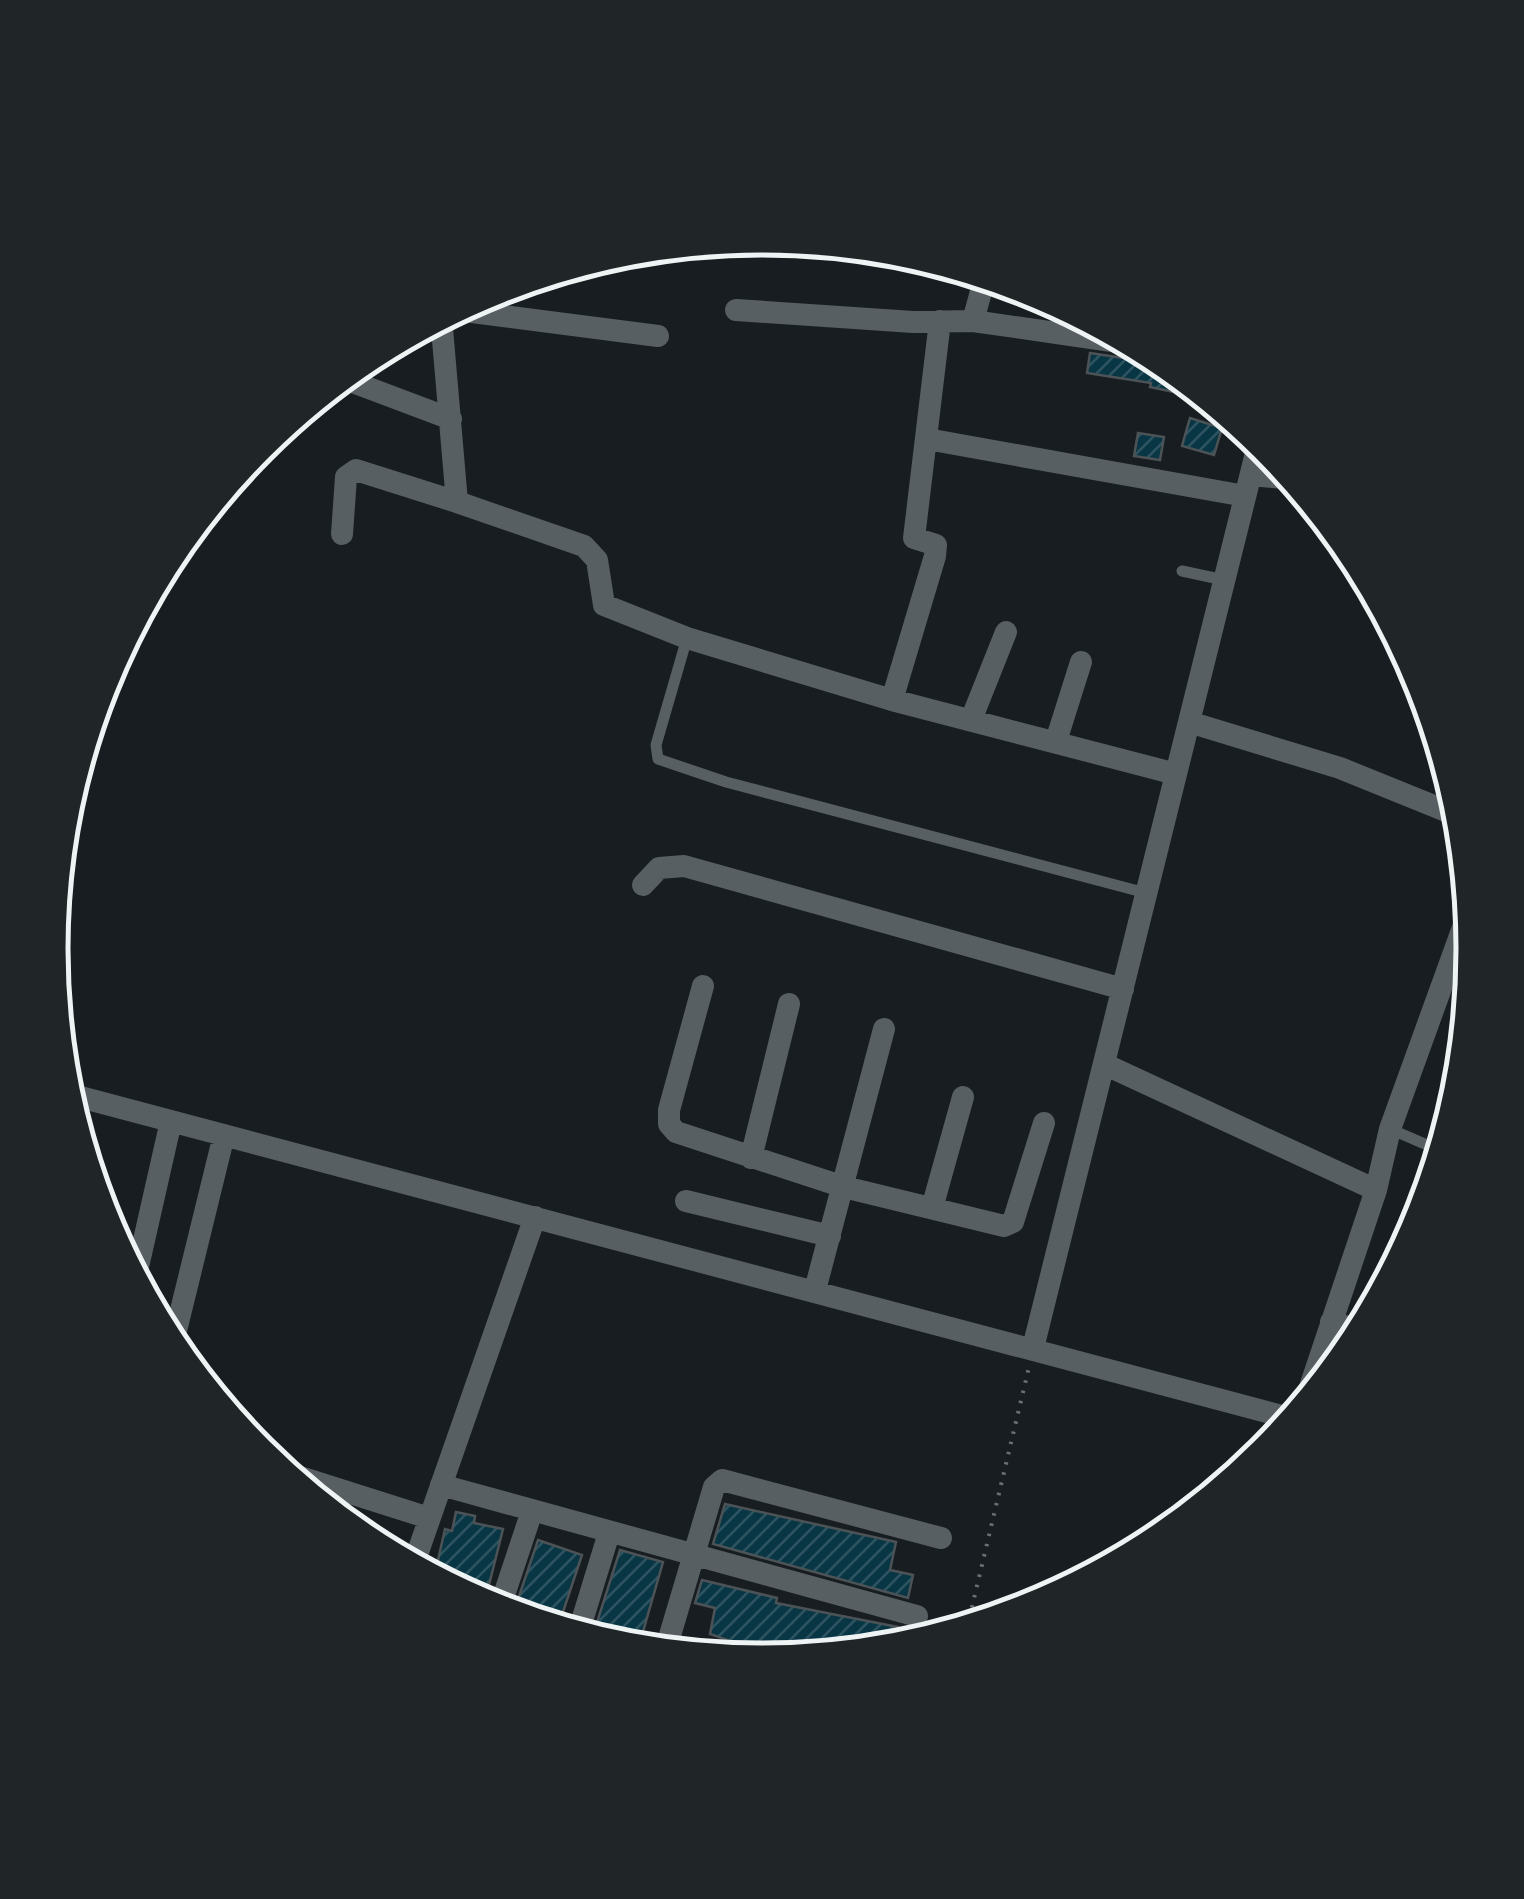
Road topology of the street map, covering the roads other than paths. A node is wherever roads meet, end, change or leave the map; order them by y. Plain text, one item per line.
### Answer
1 (981, 291) edge
2 (736, 310) dead end
3 (484, 314) edge
4 (940, 321) junction
5 (973, 321) junction
6 (443, 333) edge
7 (658, 336) dead end
8 (1090, 338) edge
9 (359, 384) edge
10 (451, 419) junction
11 (927, 439) junction
12 (1252, 457) edge
13 (1275, 482) edge
14 (1237, 489) junction
15 (457, 502) junction
16 (342, 534) dead end
17 (1182, 571) dead end
18 (1220, 578) junction
19 (1006, 632) dead end
20 (688, 638) junction
21 (1081, 662) dead end
22 (892, 700) junction
23 (971, 720) junction
24 (1189, 722) junction
25 (1056, 741) junction
26 (1165, 771) junction
27 (1442, 809) edge
28 (644, 886) dead end
29 (1142, 893) junction
30 (1456, 947) edge
31 (1110, 985) junction
32 (704, 986) dead end
33 (789, 1004) dead end
34 (884, 1029) dead end
35 (1104, 1064) junction
36 (963, 1097) dead end
37 (85, 1102) edge
38 (171, 1121) junction
39 (1044, 1124) dead end
40 (1390, 1129) junction
41 (224, 1135) junction
42 (1428, 1145) edge
43 (752, 1158) junction
44 (1366, 1185) junction
45 (844, 1187) junction
46 (686, 1201) dead end
47 (932, 1208) junction
48 (535, 1217) junction
49 (830, 1236) junction
50 (140, 1259) edge
51 (815, 1290) junction
52 (1332, 1322) junction
53 (178, 1324) edge
54 (1345, 1326) edge
55 (1020, 1345) junction
56 (1304, 1383) edge
57 (1279, 1412) edge
58 (317, 1482) edge
59 (441, 1485) junction
60 (532, 1511) junction
61 (430, 1518) junction
62 (609, 1532) junction
63 (941, 1538) dead end
64 (418, 1552) edge
65 (695, 1557) junction
66 (504, 1594) edge
67 (917, 1616) dead end
68 (582, 1620) edge
69 (669, 1638) edge

1 - 5 street
2 - 4 street
3 - 7 street
4 - 5 street
4 - 11 street
5 - 8 street
6 - 10 street
9 - 10 street
10 - 15 street
11 - 14 street
11 - 22 street
12 - 14 street
13 - 14 street
14 - 18 street
15 - 16 street
15 - 20 street
17 - 18 lane
18 - 24 street
19 - 23 street
20 - 22 street
20 - 29 lane
21 - 25 street
22 - 23 street
23 - 25 street
24 - 26 street
24 - 27 street
25 - 26 street
26 - 29 street
28 - 31 street
29 - 31 street
30 - 40 street
31 - 35 street
32 - 43 street
33 - 43 street
34 - 45 street
35 - 44 street
35 - 55 street
36 - 47 street
37 - 38 street
38 - 41 street
38 - 50 street
39 - 47 street
40 - 42 lane
40 - 44 street
41 - 48 street
41 - 53 street
43 - 45 street
44 - 52 street
45 - 47 street
45 - 49 street
46 - 49 street
48 - 51 street
48 - 59 street
49 - 51 street
51 - 55 street
52 - 54 street
52 - 56 street
55 - 57 street
58 - 61 street
59 - 60 street
59 - 61 street
60 - 62 street
60 - 66 street
61 - 64 street
62 - 65 street
62 - 68 street
63 - 65 street
65 - 67 street
65 - 69 street

